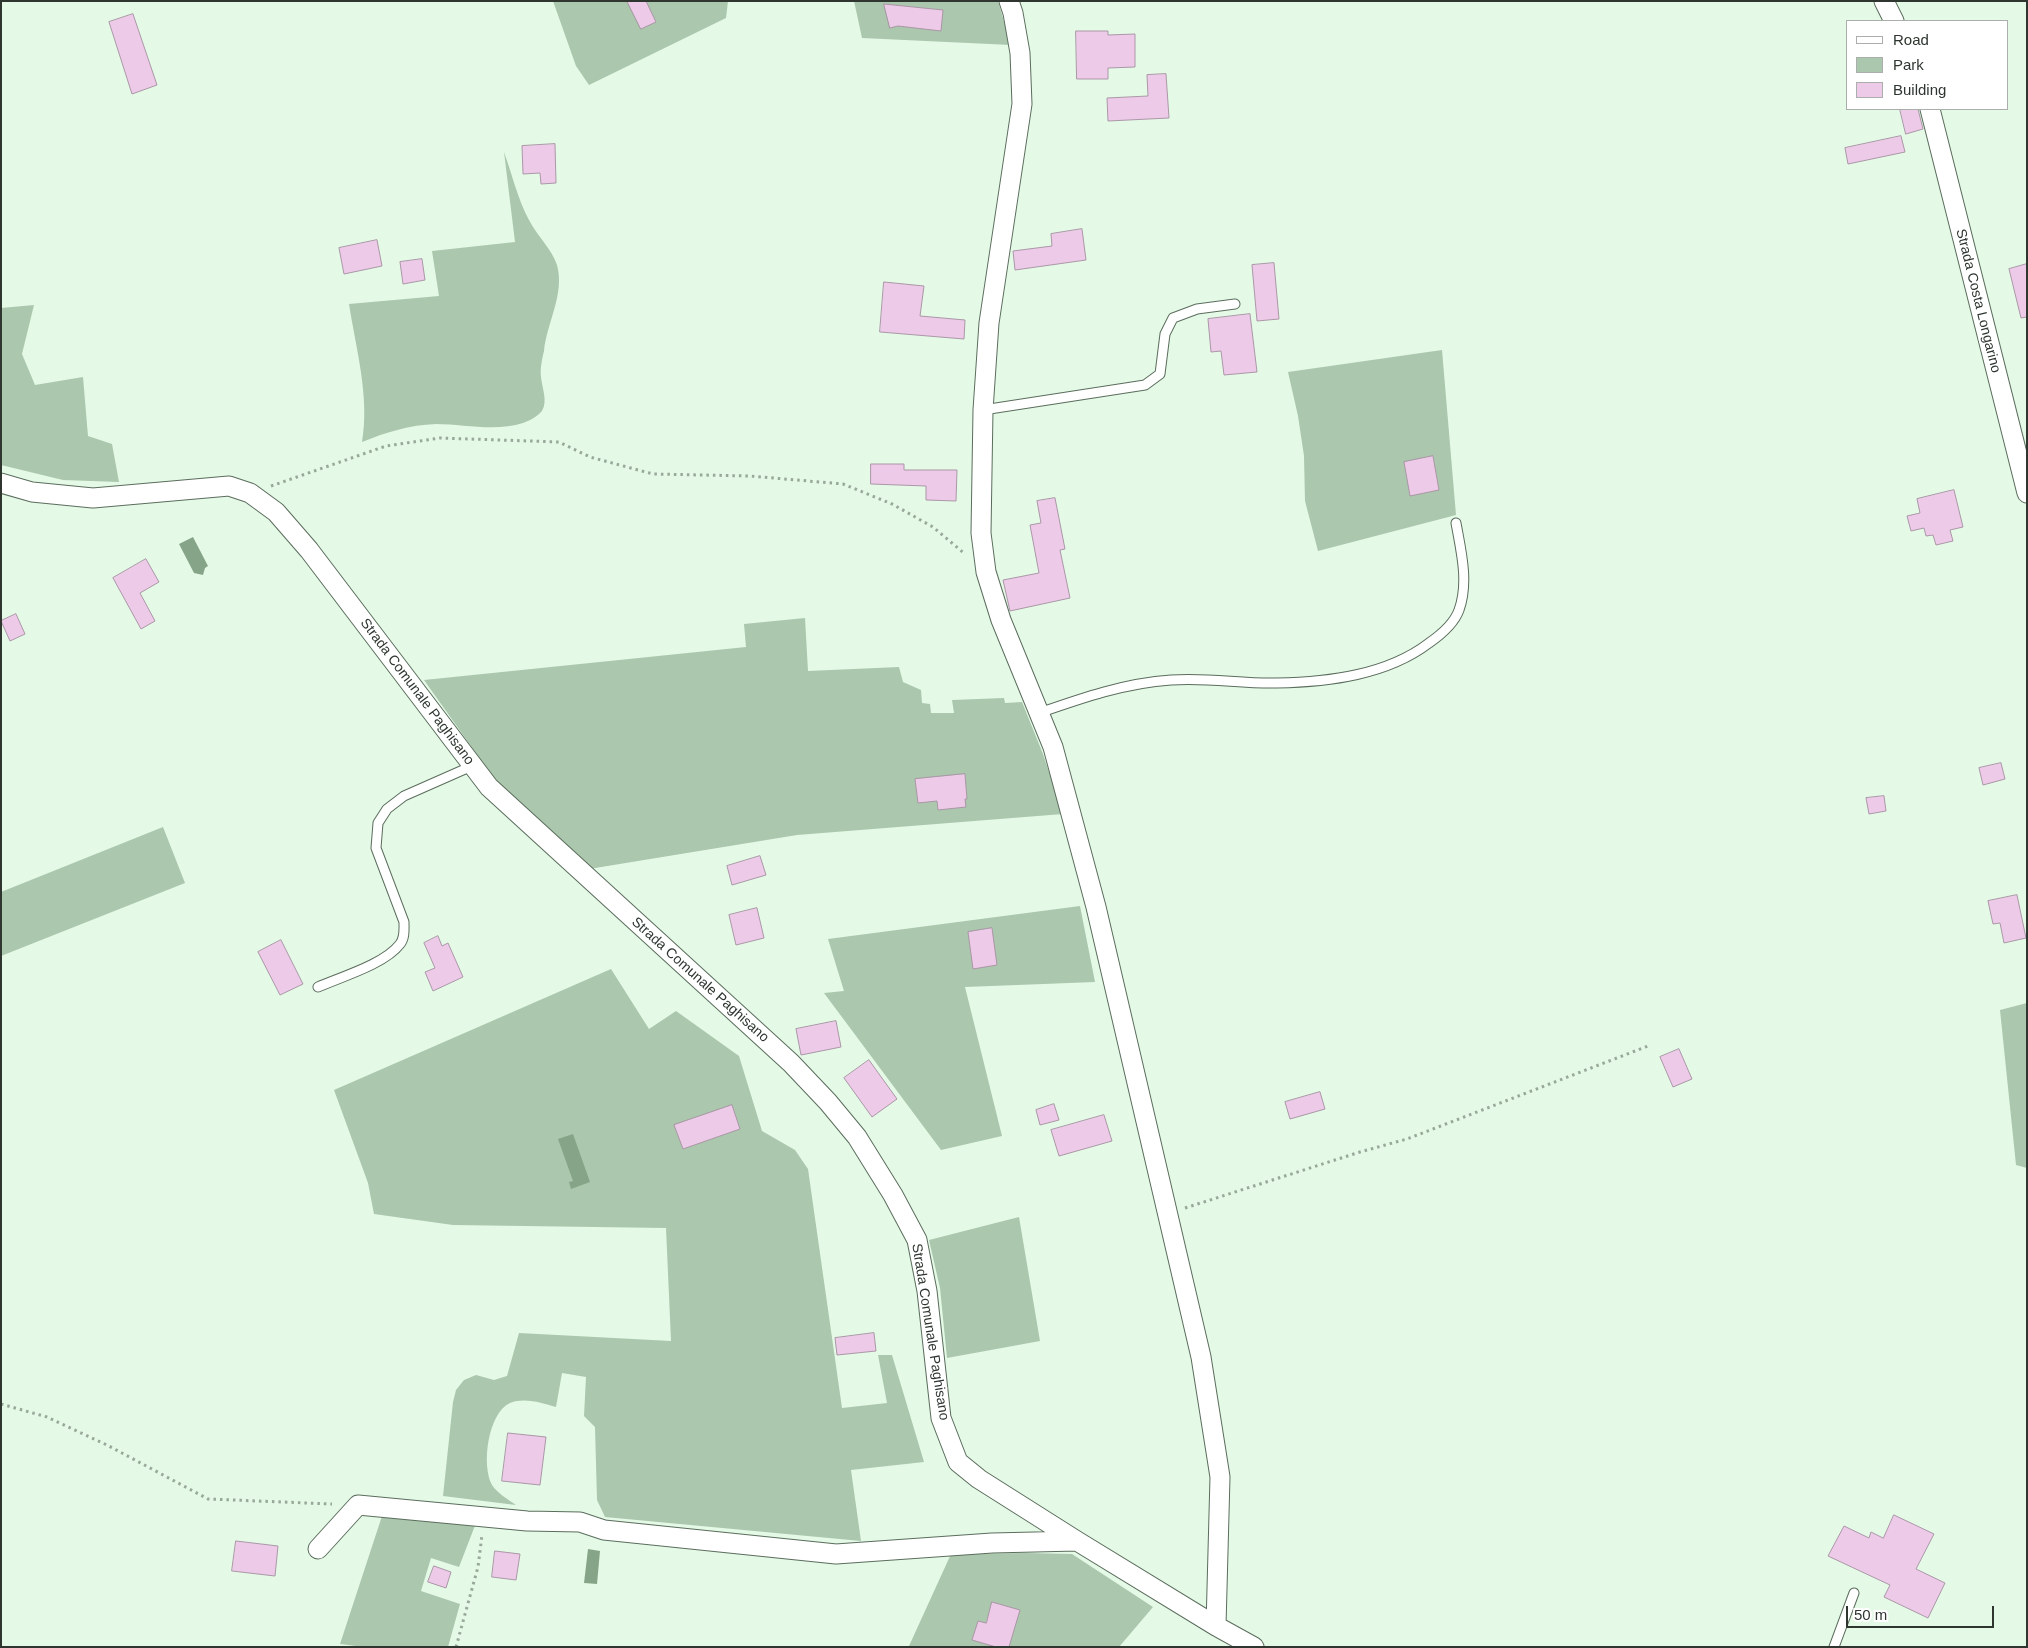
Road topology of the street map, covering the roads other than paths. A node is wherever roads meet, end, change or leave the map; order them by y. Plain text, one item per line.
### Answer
1 (1009, 1) edge
2 (1884, 1) edge
3 (1894, 20) edge
4 (1930, 110) edge
5 (1235, 304) dead end
6 (982, 410) junction
7 (1, 483) edge
8 (2027, 493) edge
9 (1456, 523) dead end
10 (1039, 713) junction
11 (472, 766) junction
12 (318, 987) dead end
13 (1077, 1541) junction
14 (318, 1550) dead end
15 (1854, 1593) dead end
16 (1216, 1626) junction
17 (1254, 1647) edge
18 (1834, 1647) edge

1 - 6 street
2 - 3 street
4 - 8 street, Strada Costa Longarino
5 - 6 lane
6 - 10 street
7 - 11 street, Strada Comunale Paghisano
9 - 10 lane
10 - 16 street
11 - 12 lane
11 - 13 street, Strada Comunale Paghisano
13 - 14 street
13 - 16 street, Strada Comunale Paghisano
15 - 18 lane
16 - 17 street, Strada Comunale Paghisano

